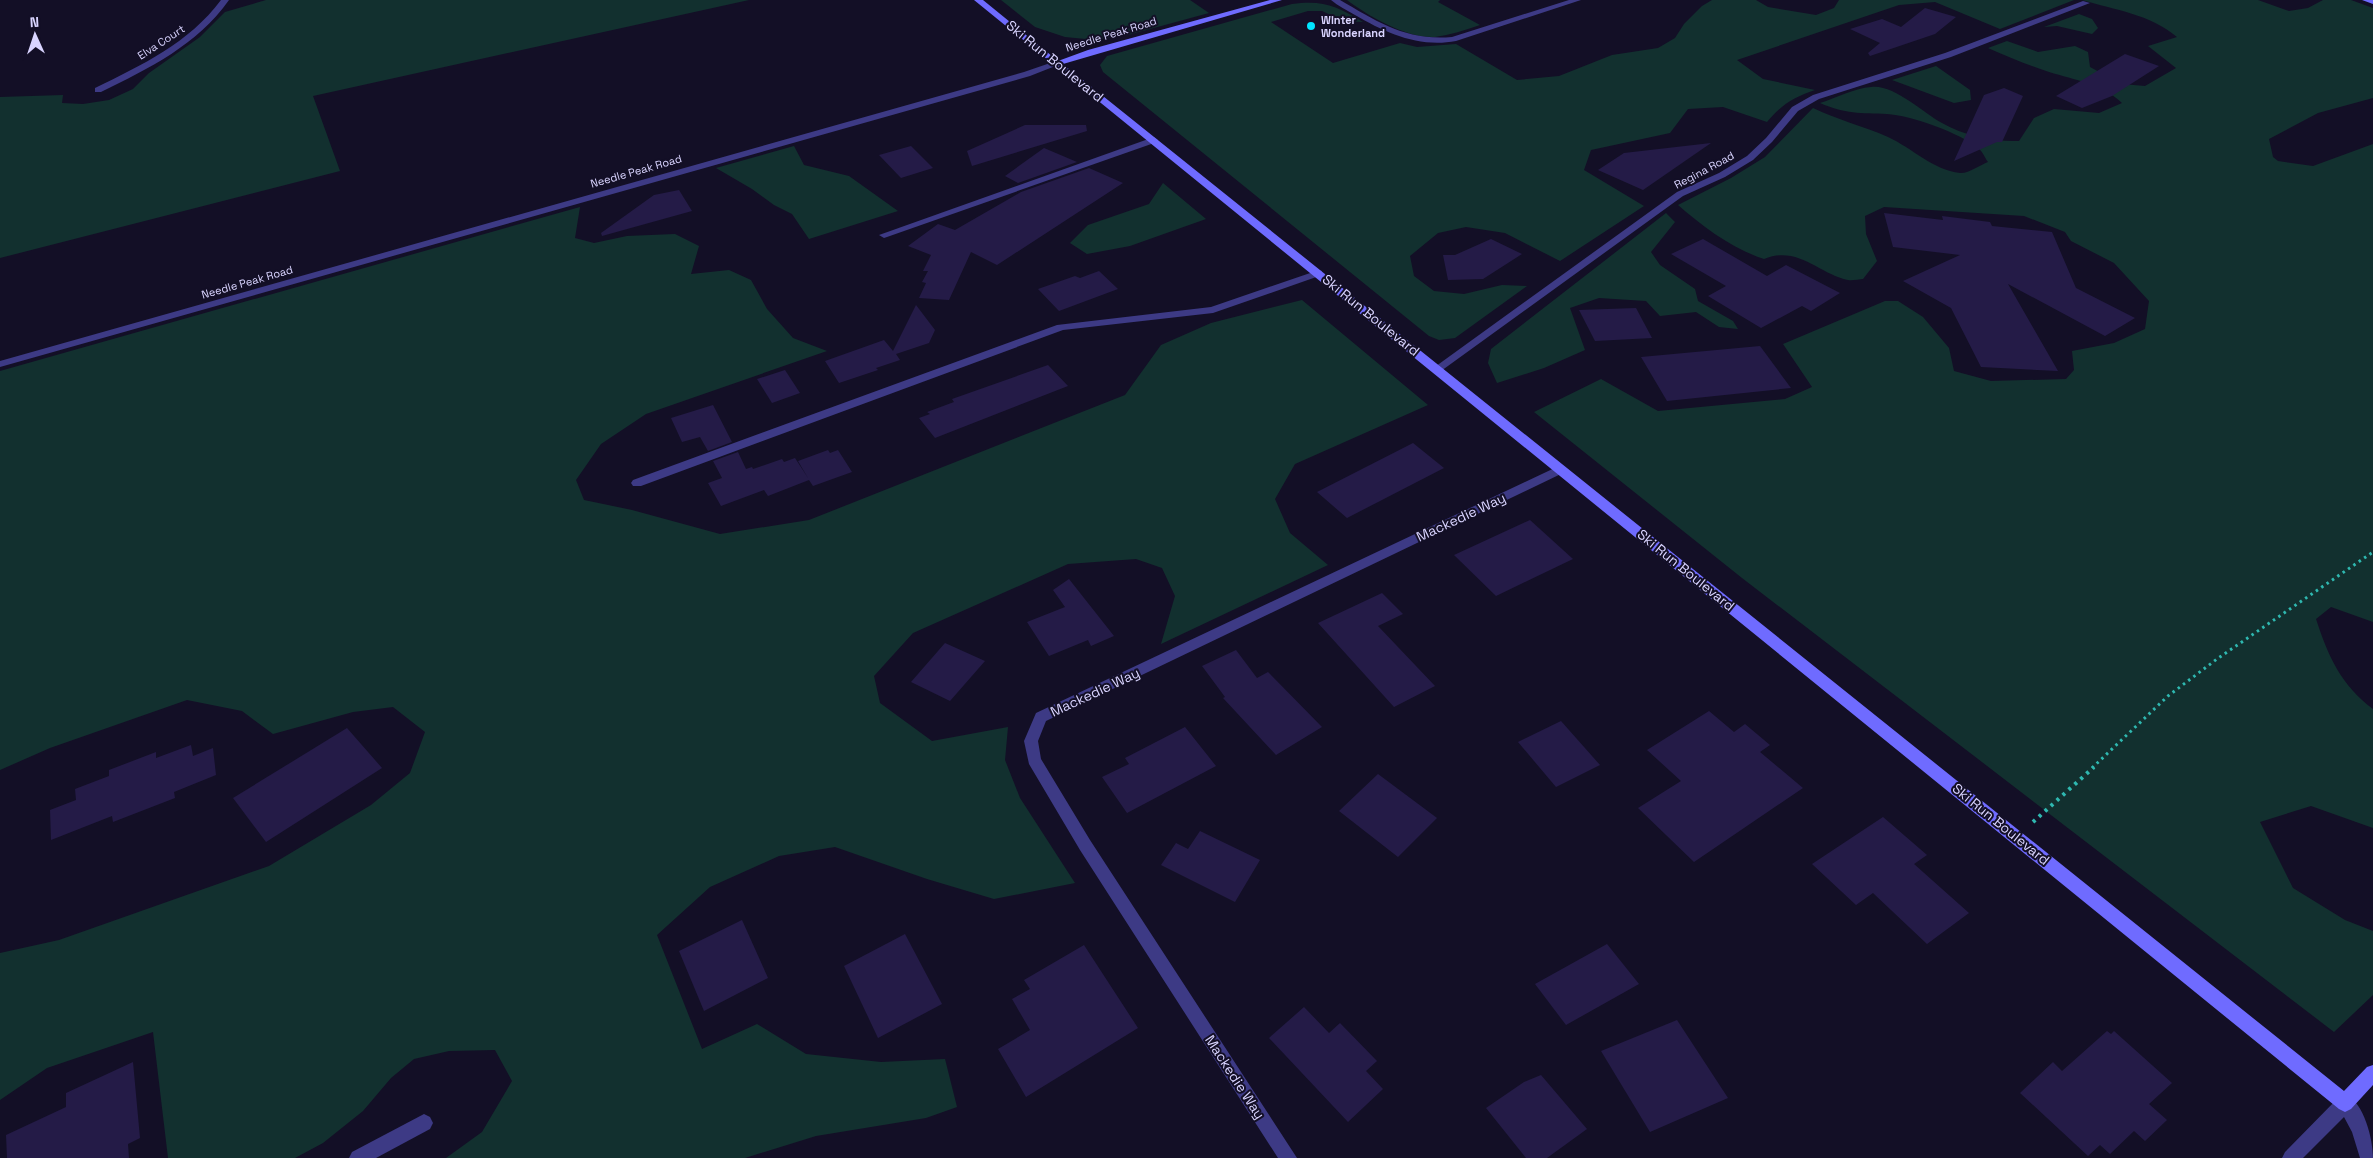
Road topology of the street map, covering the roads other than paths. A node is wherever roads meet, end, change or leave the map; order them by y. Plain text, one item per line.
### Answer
1 (225, 0) edge
2 (978, 0) edge
3 (1278, 0) edge
4 (1335, 0) edge
5 (1577, 0) edge
6 (2366, 0) edge
7 (2373, 2) edge
8 (2086, 3) dead end
9 (1059, 63) junction
10 (98, 90) dead end
11 (1154, 140) junction
12 (884, 235) dead end
13 (1319, 273) junction
14 (0, 364) edge
15 (1436, 368) junction
16 (1561, 470) junction
17 (637, 483) dead end
18 (2373, 1073) edge
19 (2345, 1103) junction
20 (424, 1123) dead end
21 (358, 1158) edge
22 (1288, 1158) edge
23 (2291, 1158) edge
24 (2369, 1158) edge

1 - 10 street, Elva Court
2 - 9 street, Ski Run Boulevard
3 - 9 street, Needle Peak Road
4 - 5 street
6 - 7 street
8 - 15 street, Regina Road
9 - 11 street, Ski Run Boulevard
9 - 14 street, Needle Peak Road
11 - 12 street
11 - 13 street, Ski Run Boulevard
13 - 15 street, Ski Run Boulevard
13 - 17 street
15 - 16 street, Ski Run Boulevard
16 - 19 street, Ski Run Boulevard
16 - 22 street, Mackedie Way
18 - 19 street
19 - 23 street
19 - 24 street, Ski Run Boulevard
20 - 21 street

